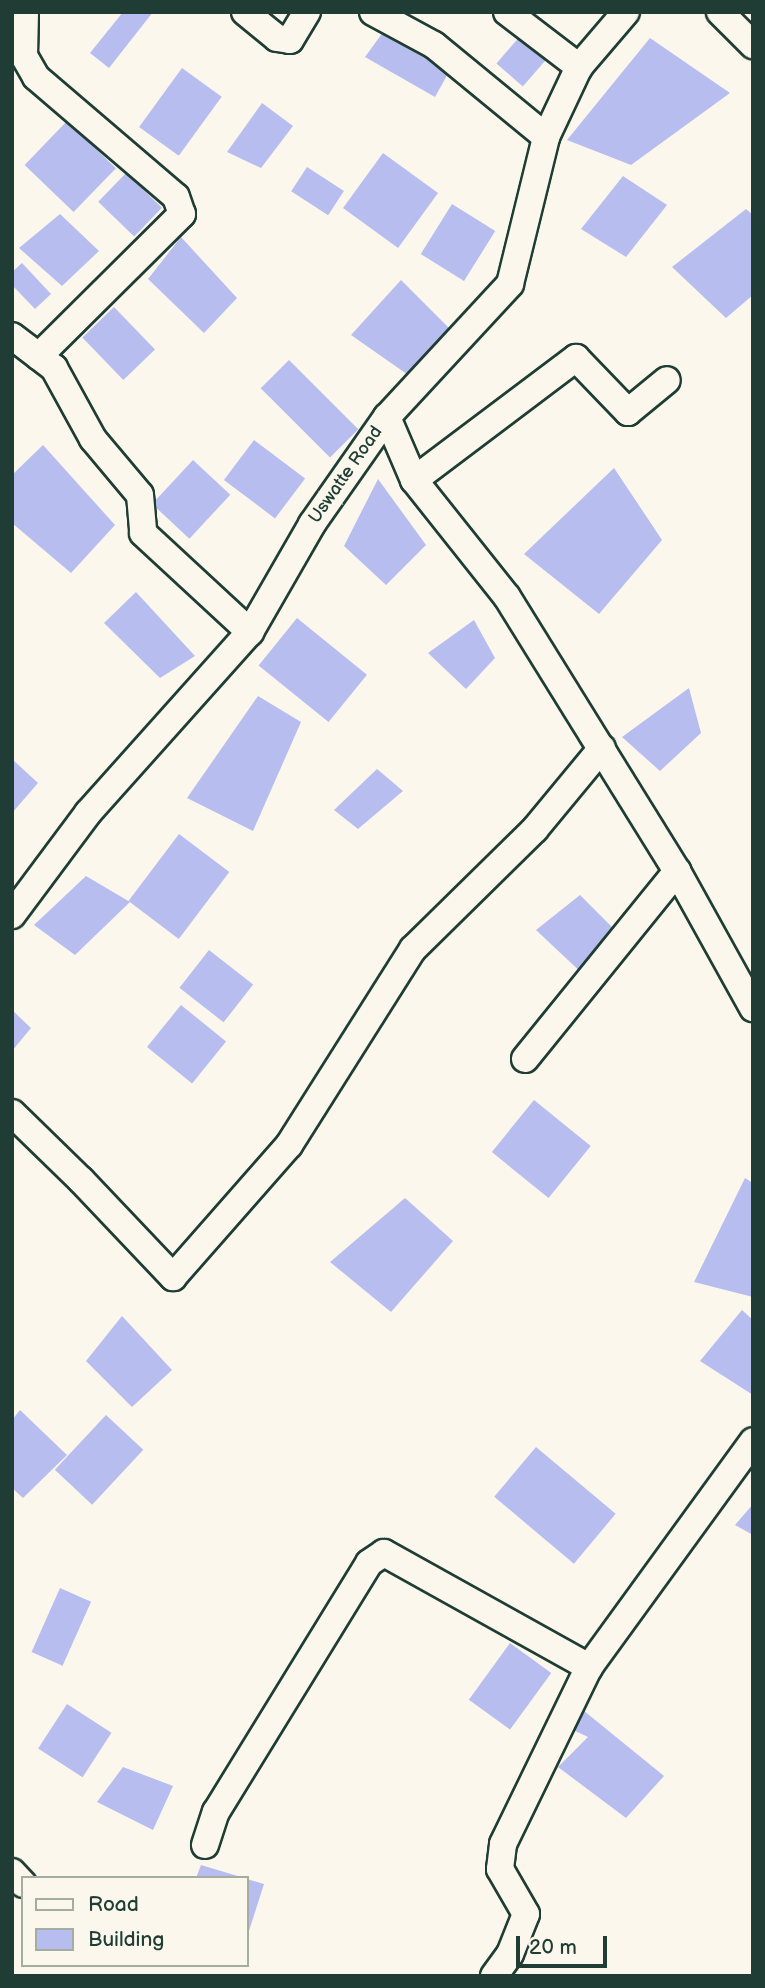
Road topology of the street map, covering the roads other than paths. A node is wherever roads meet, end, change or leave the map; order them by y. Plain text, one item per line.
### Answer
1 (25, 12) edge
2 (245, 12) edge
3 (307, 12) edge
4 (373, 12) edge
5 (508, 12) edge
6 (626, 12) edge
7 (720, 12) edge
8 (753, 45) edge
9 (579, 67) junction
10 (546, 137) junction
11 (12, 336) edge
12 (39, 356) junction
13 (667, 380) dead end
14 (387, 417) junction
15 (414, 480) junction
16 (250, 632) junction
17 (602, 747) junction
18 (677, 871) junction
19 (12, 915) edge
20 (753, 1008) edge
21 (525, 1059) dead end
22 (12, 1113) edge
23 (753, 1441) edge
24 (589, 1667) junction
25 (205, 1845) dead end
26 (494, 1976) edge

1 - 12 street
2 - 3 street
4 - 10 street
5 - 9 street
6 - 9 street, Uswatte Road
7 - 8 street
9 - 10 street, Uswatte Road
10 - 14 street, Uswatte Road
11 - 12 street
12 - 16 street
13 - 15 street
14 - 15 street
14 - 16 street, Uswatte Road
15 - 17 street
16 - 19 street, Uswatte Road
17 - 18 street
17 - 22 street
18 - 20 street
18 - 21 street
23 - 24 street
24 - 25 street
24 - 26 street

